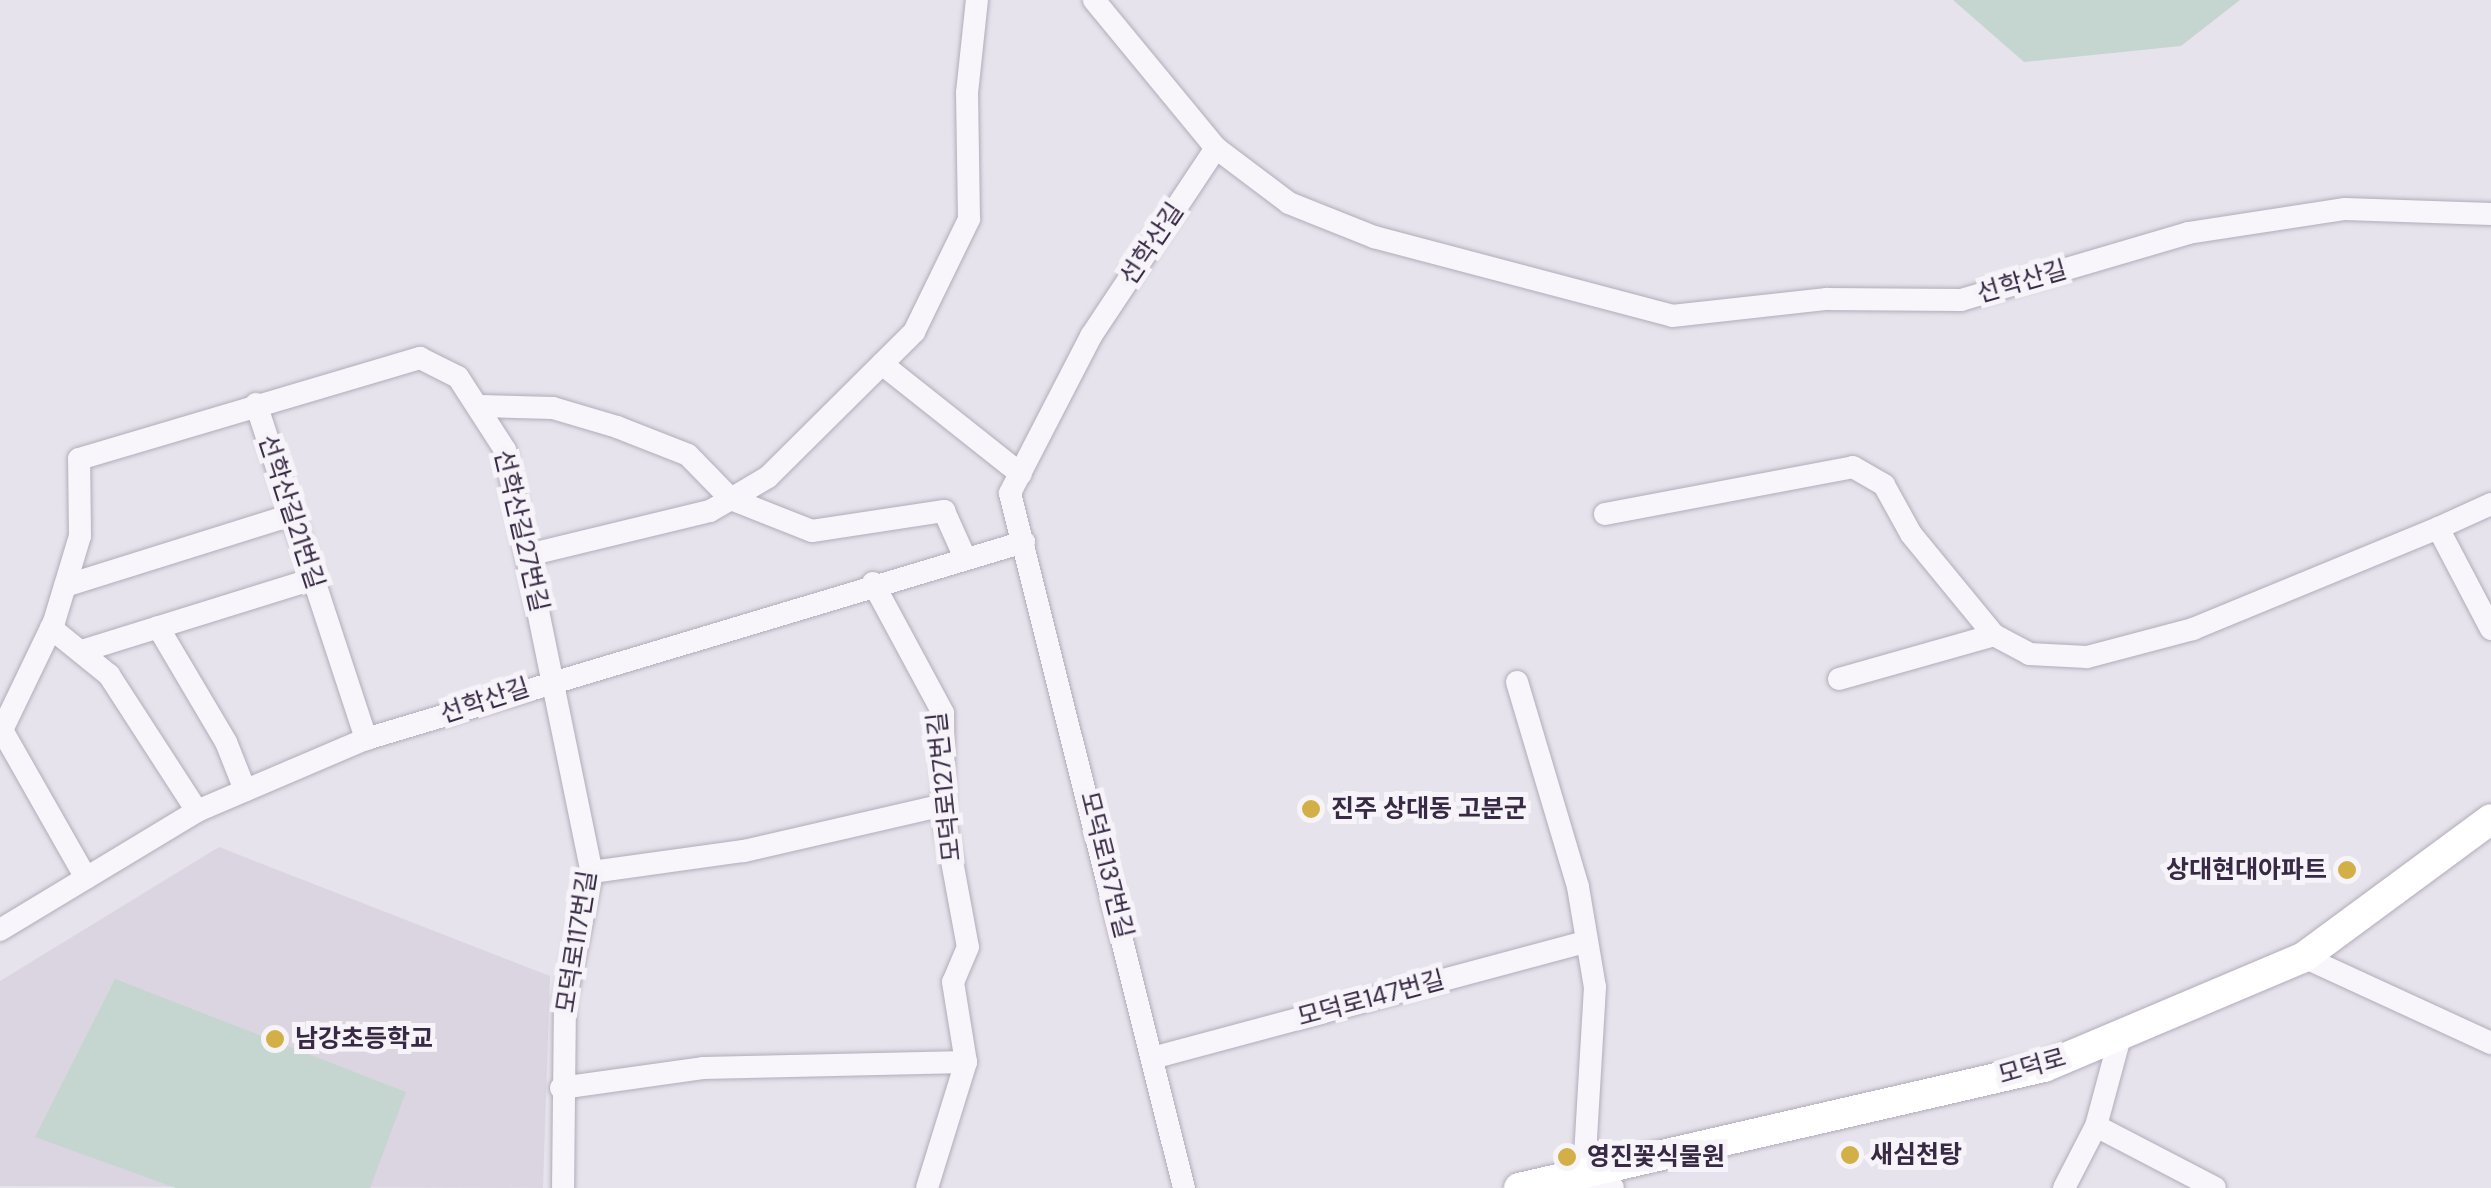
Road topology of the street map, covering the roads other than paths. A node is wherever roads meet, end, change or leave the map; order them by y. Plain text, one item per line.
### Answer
1 (976, 0) edge
2 (1094, 0) edge
3 (1216, 148) junction
4 (2491, 214) edge
5 (882, 364) junction
6 (256, 404) junction
7 (481, 406) junction
8 (1020, 474) junction
9 (731, 500) junction
10 (2491, 504) edge
11 (1605, 514) dead end
12 (292, 515) junction
13 (2438, 528) junction
14 (1024, 542) junction
15 (528, 555) junction
16 (965, 558) junction
17 (313, 578) junction
18 (873, 583) junction
19 (65, 586) junction
20 (158, 627) junction
21 (51, 628) junction
22 (2491, 629) edge
23 (1994, 635) junction
24 (85, 650) junction
25 (1839, 678) dead end
26 (555, 679) junction
27 (1517, 682) dead end
28 (1, 732) edge
29 (366, 739) junction
30 (245, 790) junction
31 (944, 805) junction
32 (196, 810) junction
33 (2491, 819) edge
34 (592, 872) junction
35 (86, 878) junction
36 (0, 930) edge
37 (1586, 942) junction
38 (2304, 958) junction
39 (2120, 1037) junction
40 (2491, 1043) edge
41 (1156, 1057) junction
42 (966, 1062) junction
43 (561, 1088) junction
44 (2096, 1126) junction
45 (1582, 1180) edge
46 (563, 1188) edge
47 (927, 1188) edge
48 (1184, 1188) edge
49 (1519, 1188) edge
50 (1613, 1188) edge
51 (2064, 1188) edge
52 (2214, 1188) edge

1 - 5 street
2 - 3 street
3 - 4 street, 선학산길
3 - 8 street, 선학산길
5 - 8 street
5 - 9 street
6 - 7 street, 선학산길27번길
6 - 12 street, 선학산길21번길
6 - 19 street, 선학산길21번길
7 - 9 street
7 - 15 street, 선학산길27번길
8 - 14 street, 선학산길
9 - 15 street
9 - 16 street
10 - 13 street
11 - 23 street
12 - 17 street, 선학산길21번길
12 - 19 street
13 - 22 street
13 - 23 street
14 - 16 street, 선학산길
14 - 41 street, 모덕로137번길
15 - 26 street, 선학산길27번길
16 - 18 street, 선학산길
17 - 20 street
17 - 29 street, 선학산길21번길
18 - 26 street, 선학산길
18 - 31 street, 모덕로127번길
19 - 21 street
20 - 24 street
20 - 30 street
21 - 24 street
21 - 28 street
23 - 25 street
24 - 32 street
26 - 29 street, 선학산길
26 - 34 street, 모덕로117번길
27 - 37 street
28 - 35 street
29 - 30 street, 선학산길
30 - 32 street, 선학산길
31 - 34 street
31 - 42 street, 모덕로127번길
32 - 35 street, 선학산길
33 - 38 street, 모덕로
34 - 43 street, 모덕로117번길
35 - 36 street, 선학산길
37 - 41 street, 모덕로147번길
37 - 45 street
38 - 39 street, 모덕로
38 - 40 street
39 - 44 street
39 - 45 street, 모덕로
41 - 48 street, 모덕로137번길
42 - 43 street
42 - 47 street, 모덕로127번길
43 - 46 street, 모덕로117번길
44 - 51 street
44 - 52 street
45 - 49 street, 모덕로
45 - 50 street

